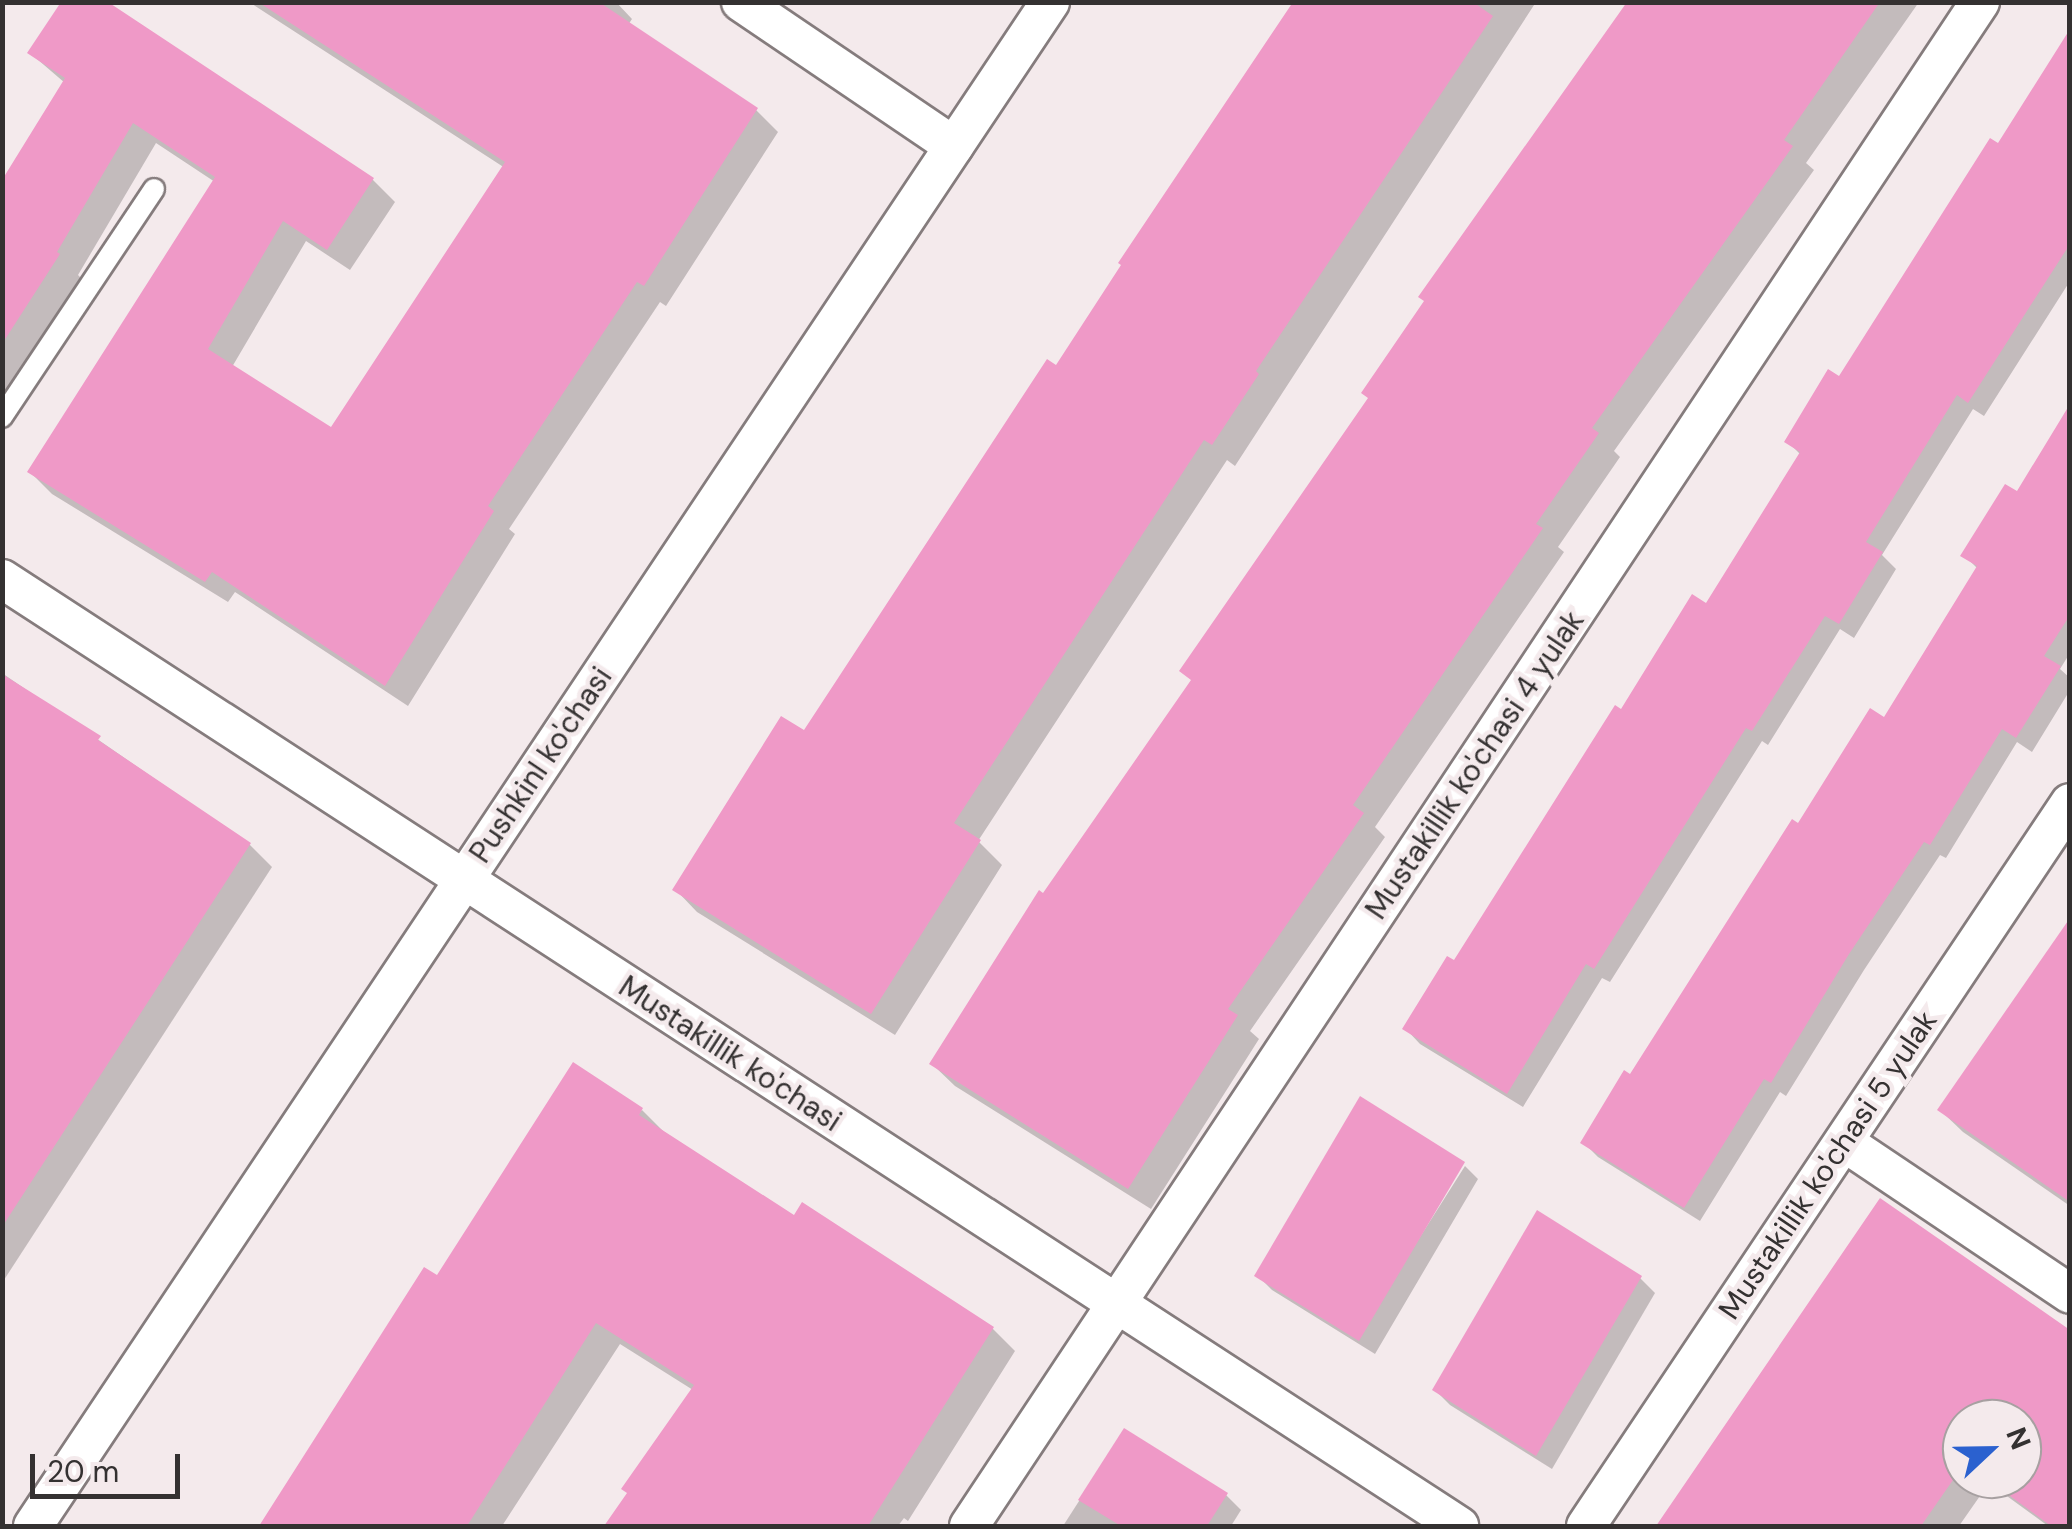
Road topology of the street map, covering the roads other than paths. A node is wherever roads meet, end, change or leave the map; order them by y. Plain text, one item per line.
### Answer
1 (741, 2) edge
2 (1050, 2) edge
3 (1980, 2) edge
4 (954, 146) junction
5 (154, 189) dead end
6 (2, 417) edge
7 (2, 578) edge
8 (2070, 803) edge
9 (463, 882) junction
10 (1844, 1142) junction
11 (2070, 1294) edge
12 (1117, 1306) junction
13 (33, 1526) edge
14 (969, 1526) edge
15 (1459, 1526) edge
16 (1586, 1526) edge

1 - 4 street
2 - 4 street, Pushkinl ko'chasi
3 - 12 street, Mustakillik ko'chasi 4 yulak
4 - 9 street, Pushkinl ko'chasi
5 - 6 lane
7 - 9 street, Mustakillik ko'chasi
8 - 10 street, Mustakillik ko'chasi 5 yulak
9 - 12 street, Mustakillik ko'chasi
9 - 13 street, Pushkinl ko'chasi
10 - 11 street
10 - 16 street, Mustakillik ko'chasi 5 yulak
12 - 14 street, Mustakillik ko'chasi 4 yulak
12 - 15 street, Mustakillik ko'chasi

